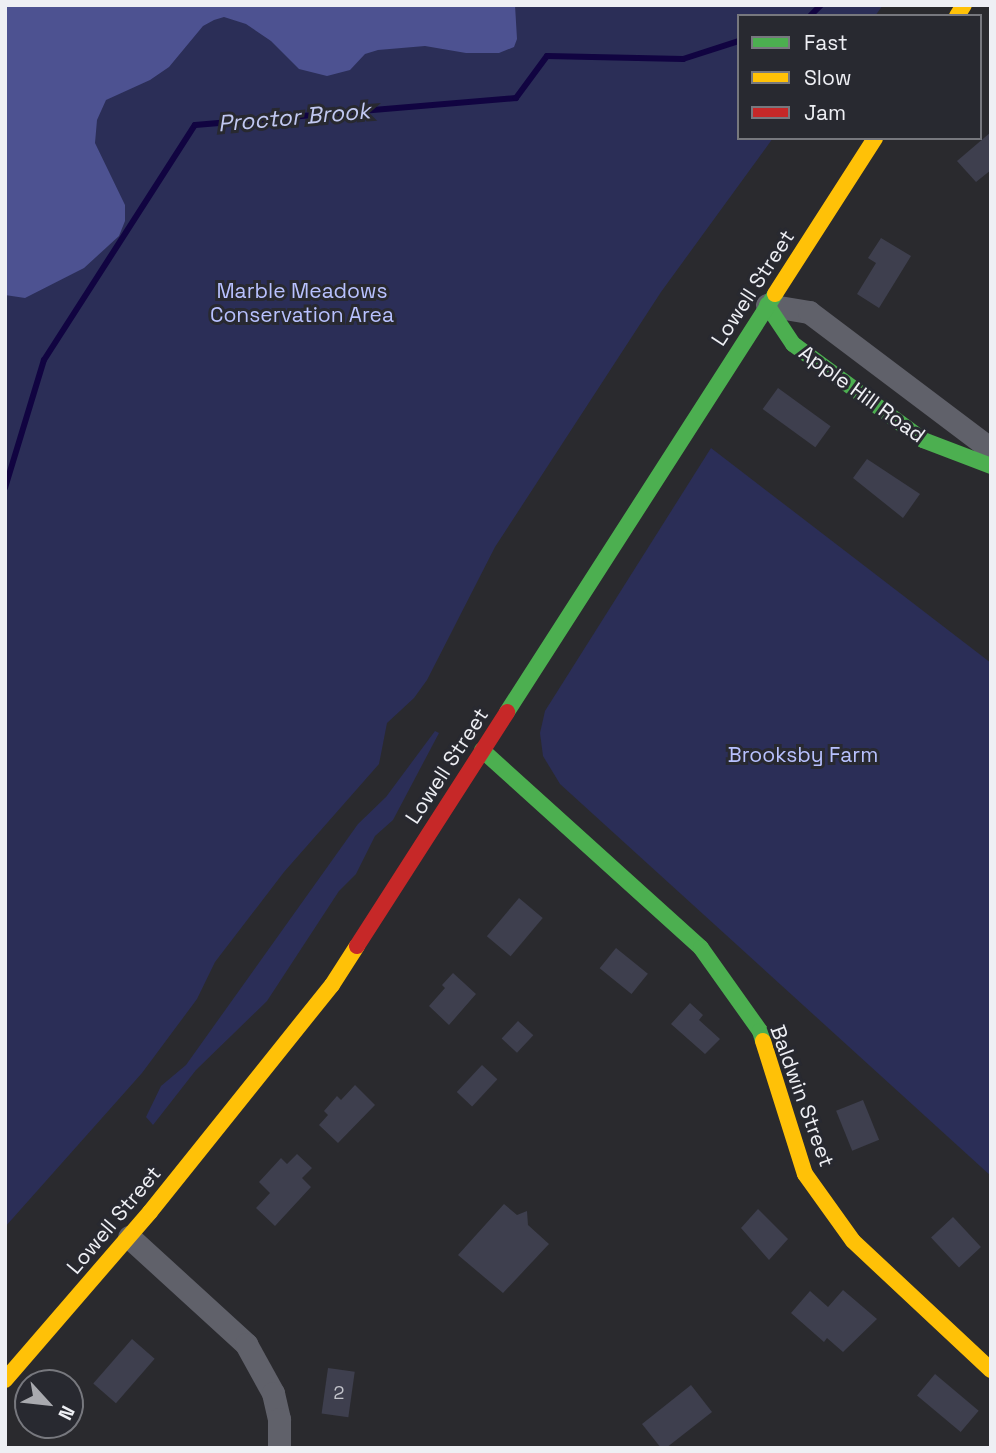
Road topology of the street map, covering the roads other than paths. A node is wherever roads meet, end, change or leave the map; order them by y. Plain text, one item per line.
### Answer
1 (874, 140) edge
2 (767, 305) junction
3 (991, 449) edge
4 (991, 466) edge
5 (482, 750) junction
6 (129, 1237) junction
7 (991, 1370) edge
8 (5, 1380) edge
9 (279, 1448) edge

1 - 2 main road, Lowell Street
2 - 3 street, Apple Hill Road
2 - 4 main road, Apple Hill Road
2 - 5 main road, Lowell Street
5 - 6 main road, Lowell Street
5 - 7 main road, Baldwin Street
6 - 8 main road, Lowell Street
6 - 9 street

